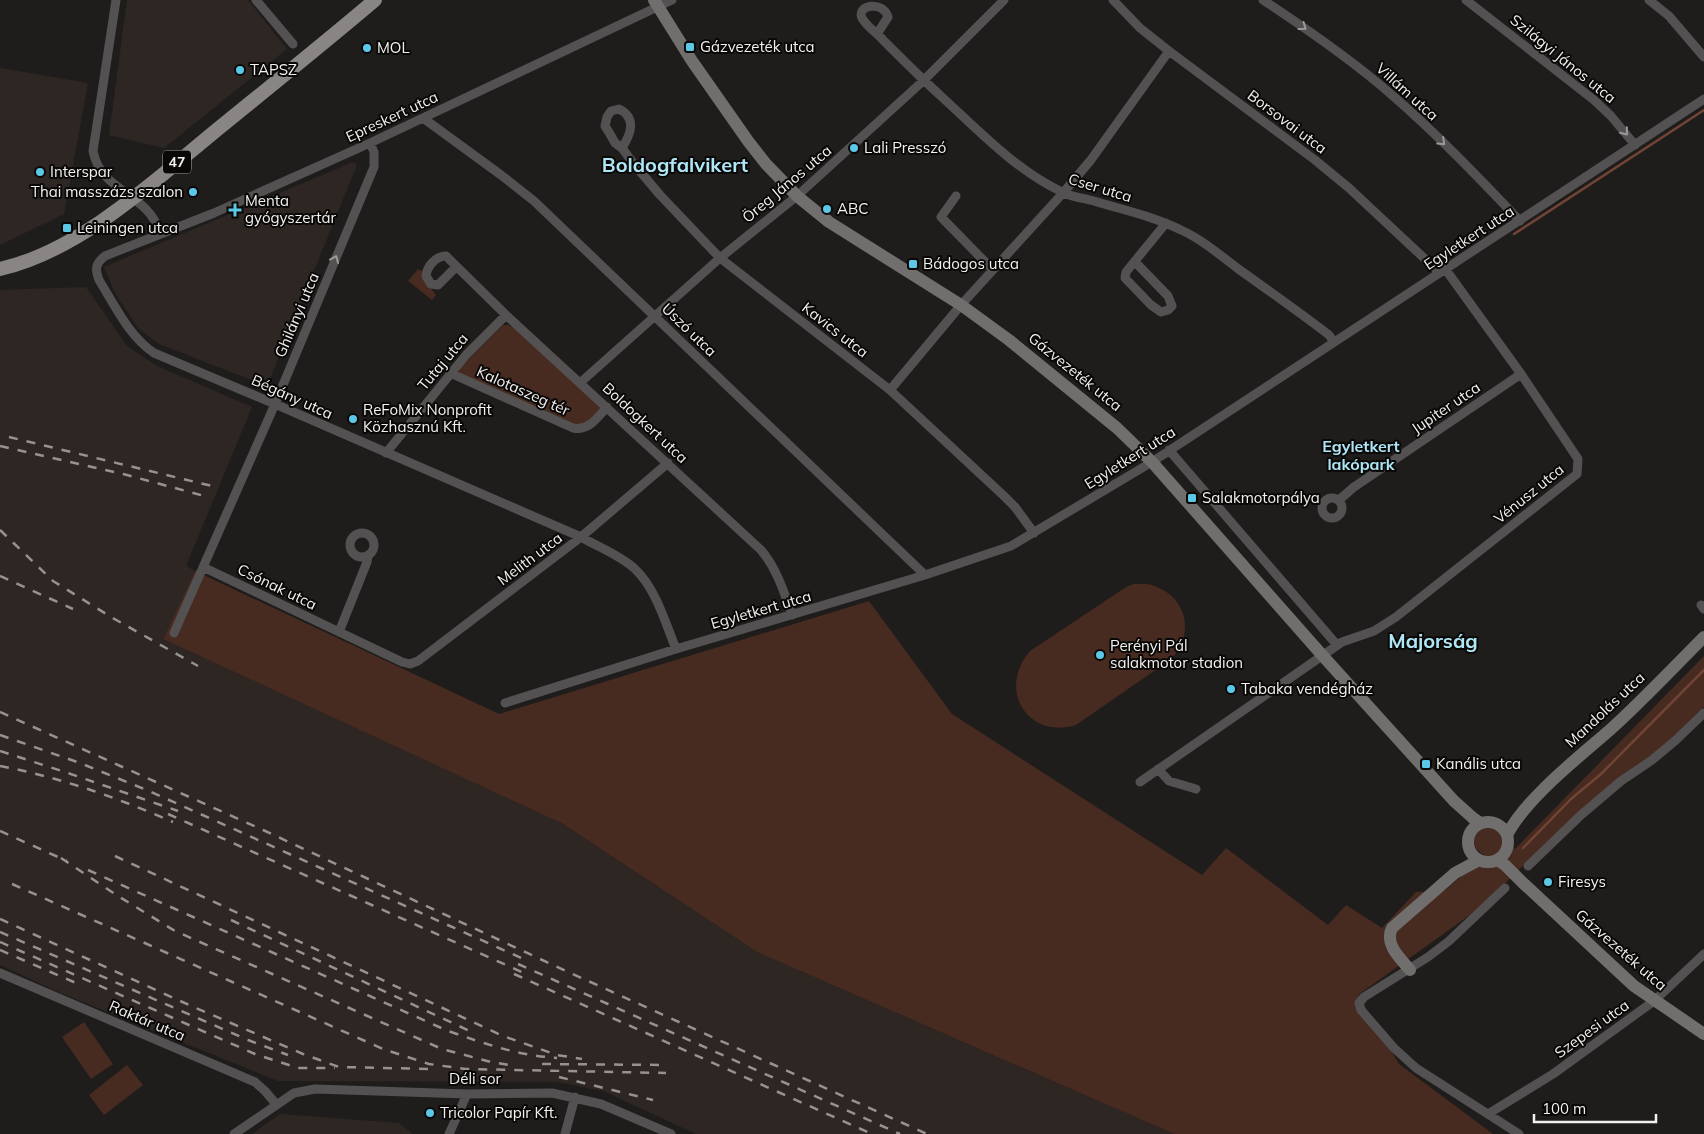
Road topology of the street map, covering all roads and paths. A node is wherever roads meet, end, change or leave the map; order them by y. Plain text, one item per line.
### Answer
1 (116, 0) edge
2 (256, 0) edge
3 (375, 0) edge
4 (672, 0) edge
5 (1004, 0) edge
6 (1263, 0) edge
7 (1466, 0) edge
8 (1649, 0) edge
9 (1117, 1) edge
10 (656, 3) edge
11 (877, 34) dead end
12 (293, 44) dead end
13 (1169, 51) junction
14 (1704, 57) edge
15 (924, 81) junction
16 (1704, 100) edge
17 (423, 118) junction
18 (370, 143) junction
19 (1635, 146) junction
20 (622, 148) dead end
21 (1063, 193) junction
22 (797, 196) junction
23 (956, 196) dead end
24 (134, 198) junction
25 (1520, 221) junction
26 (1166, 223) junction
27 (160, 233) junction
28 (720, 258) junction
29 (1138, 265) dead end
30 (456, 267) dead end
31 (0, 269) edge
32 (993, 270) junction
33 (1443, 272) junction
34 (961, 305) junction
35 (506, 315) junction
36 (654, 316) junction
37 (1334, 342) junction
38 (450, 373) junction
39 (1521, 374) junction
40 (581, 382) junction
41 (890, 390) junction
42 (275, 404) junction
43 (607, 407) junction
44 (1169, 450) junction
45 (386, 454) junction
46 (1152, 462) junction
47 (668, 463) junction
48 (1339, 500) dead end
49 (1034, 533) junction
50 (581, 537) junction
51 (368, 556) dead end
52 (204, 567) junction
53 (925, 576) junction
54 (792, 615) junction
55 (338, 632) junction
56 (174, 633) dead end
57 (1704, 637) edge
58 (1337, 645) junction
59 (676, 649) junction
60 (1322, 655) junction
61 (402, 662) joint
62 (505, 703) dead end
63 (1704, 713) edge
64 (1158, 769) junction
65 (1140, 782) dead end
66 (1196, 788) dead end
67 (1454, 801) junction
68 (1528, 805) junction
69 (1494, 822) junction
70 (1480, 823) junction
71 (1470, 832) junction
72 (1507, 842) junction
73 (1468, 848) junction
74 (1479, 860) junction
75 (1497, 860) junction
76 (1528, 866) dead end
77 (1455, 873) junction
78 (1523, 883) junction
79 (1505, 888) dead end
80 (1704, 954) edge
81 (1410, 970) junction
82 (0, 973) edge
83 (1654, 1001) junction
84 (1704, 1034) edge
85 (467, 1094) junction
86 (574, 1097) junction
87 (276, 1104) junction
88 (1488, 1114) junction
89 (234, 1134) edge
90 (449, 1134) edge
91 (565, 1134) edge
92 (671, 1134) edge
93 (1519, 1134) edge

1 - 24 street
2 - 12 street
3 - 24 main road, 47
4 - 10 street, Epreskert utca
5 - 15 street, Öreg János utca
6 -> 25 street, Villám utca
7 -> 19 street, Szilágyi János utca
8 - 14 street
9 - 13 street, Borsovai utca
10 - 17 street, Epreskert utca
10 - 22 street, Gázvezeték utca
11 - 15 street, Cser utca
13 - 21 street
13 - 33 street, Borsovai utca
15 - 21 street, Cser utca
15 - 22 street, Öreg János utca
16 - 19 street, Egyletkert utca
17 - 18 street, Epreskert utca
17 - 36 street, Úszó utca
18 - 27 street, Epreskert utca
42 -> 18 street, Ghilányi utca
19 - 25 street, Egyletkert utca
20 - 28 street, Kavics utca
21 - 26 street, Cser utca
21 - 32 street
22 - 28 street, Öreg János utca
22 - 34 street, Gázvezeték utca
23 - 32 street
24 - 27 street
24 - 31 main road, 47
25 - 33 street, Egyletkert utca
26 - 29 street
26 - 37 street, Cser utca
27 - 42 street, Bégány utca
28 - 36 street, Öreg János utca
28 - 41 street, Kavics utca
30 - 35 street, Boldogkert utca
32 - 34 street
33 - 37 street, Egyletkert utca
33 - 39 street, Vénusz utca
34 - 41 street
34 - 46 street, Gázvezeték utca
35 - 38 street, Tutaj utca
35 - 40 street, Boldogkert utca
36 - 40 street, Öreg János utca
36 - 53 street, Úszó utca
37 - 44 street, Egyletkert utca
38 - 43 street, Kalotaszeg tér
38 - 45 street, Tutaj utca
39 - 48 street, Jupiter utca
39 - 58 street, Vénusz utca
40 - 43 street, Boldogkert utca
41 - 49 street, Kavics utca
42 - 45 street, Bégány utca
42 - 52 street, Ghilányi utca
43 - 47 street, Boldogkert utca
44 - 46 street, Egyletkert utca
44 - 58 street
45 - 50 street, Bégány utca
46 - 49 street, Egyletkert utca
46 - 60 street, Gázvezeték utca
47 - 50 street, Melith utca
47 - 54 street, Boldogkert utca
49 - 53 street, Egyletkert utca
50 - 59 street, Bégány utca
50 - 61 street, Melith utca
51 - 55 street
52 - 55 street, Csónak utca
52 - 56 street, Ghilányi utca
53 - 54 street, Egyletkert utca
54 - 59 street, Egyletkert utca
55 - 61 street, Csónak utca
57 - 68 street, Mandolás utca
58 - 60 street, Vénusz utca
59 - 62 street, Egyletkert utca
60 - 64 street, Vénusz utca
60 - 67 street, Gázvezeték utca
63 - 76 street
64 - 65 street, Vénusz utca
64 - 66 street
67 - 70 street, Gázvezeték utca
67 - 71 street, Gázvezeték utca
68 - 69 street, Mandolás utca
68 - 72 street, Mandolás utca
69 - 70 street
69 - 72 street
70 - 71 street
71 - 73 street
72 - 75 street
72 - 78 street, Gázvezeték utca
73 - 74 street
73 - 77 street
74 - 75 street
74 - 77 street
75 - 78 street, Gázvezeték utca
77 - 81 street
78 - 83 street, Gázvezeték utca
79 - 81 street
80 - 83 street, Szepesi utca
81 - 88 street
82 - 87 street, Raktár utca
83 - 84 street, Gázvezeték utca
83 - 88 street, Szepesi utca
85 - 86 street, Déli sor
85 - 87 street, Déli sor
85 - 90 street
86 - 91 street
86 - 92 street, Déli sor
87 - 89 street, Déli sor
88 - 93 street

